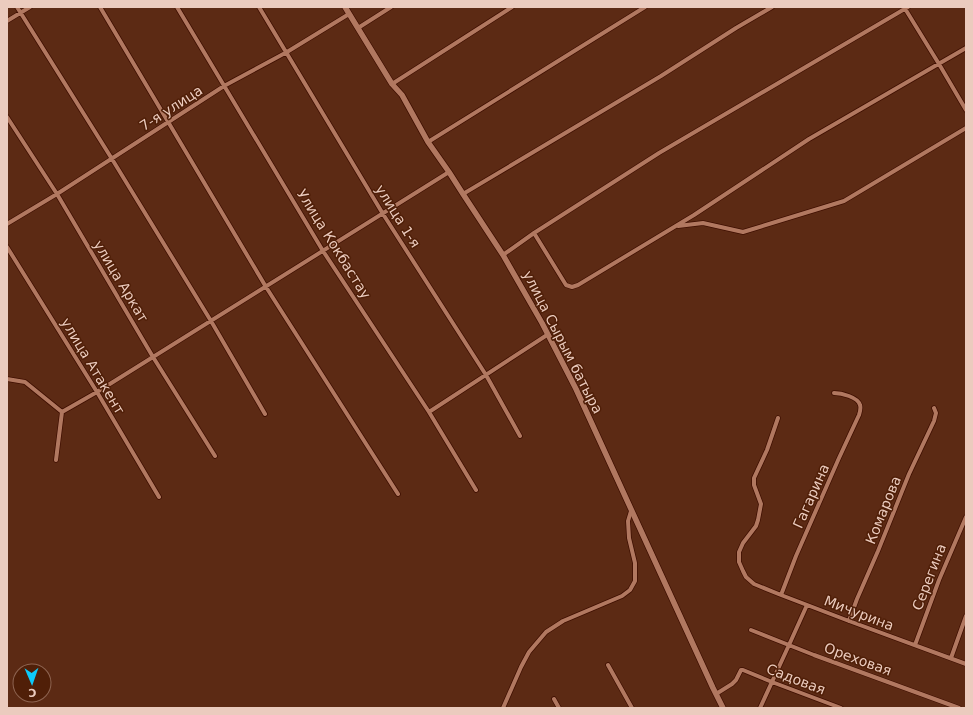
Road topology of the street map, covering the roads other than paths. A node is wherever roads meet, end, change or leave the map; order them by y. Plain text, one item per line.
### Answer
1 (17, 7) edge
2 (30, 7) edge
3 (100, 7) edge
4 (177, 7) edge
5 (259, 7) edge
6 (344, 7) edge
7 (391, 7) edge
8 (512, 7) edge
9 (645, 7) edge
10 (772, 7) edge
11 (906, 8) edge
12 (20, 13) junction
13 (349, 14) junction
14 (7, 21) edge
15 (358, 28) junction
16 (966, 48) edge
17 (287, 52) junction
18 (939, 64) junction
19 (392, 84) junction
20 (224, 86) junction
21 (966, 110) edge
22 (7, 117) edge
23 (168, 123) junction
24 (966, 128) edge
25 (428, 142) junction
26 (112, 159) junction
27 (449, 172) junction
28 (57, 194) junction
29 (462, 194) junction
30 (383, 214) junction
31 (7, 224) edge
32 (675, 226) junction
33 (534, 233) junction
34 (7, 247) edge
35 (323, 251) junction
36 (503, 255) junction
37 (266, 287) junction
38 (211, 321) junction
39 (548, 335) junction
40 (153, 357) junction
41 (486, 375) junction
42 (7, 379) edge
43 (97, 392) junction
44 (834, 393) dead end
45 (934, 408) dead end
46 (62, 412) junction
47 (429, 412) junction
48 (264, 414) dead end
49 (778, 418) dead end
50 (520, 436) dead end
51 (215, 456) dead end
52 (56, 460) dead end
53 (476, 490) dead end
54 (398, 494) dead end
55 (158, 497) dead end
56 (631, 511) junction
57 (966, 517) edge
58 (781, 595) junction
59 (807, 605) junction
60 (966, 616) edge
61 (849, 621) junction
62 (964, 625) edge
63 (751, 630) dead end
64 (789, 645) junction
65 (915, 646) junction
66 (951, 658) junction
67 (966, 664) edge
68 (608, 665) dead end
69 (772, 682) junction
70 (716, 694) junction
71 (554, 699) dead end
72 (503, 708) edge
73 (559, 708) edge
74 (632, 708) edge
75 (724, 708) edge
76 (760, 708) edge
77 (841, 708) edge
78 (959, 708) edge

1 - 12 street
2 - 12 street
3 - 23 street
4 - 20 street, Улица Кокбастау
5 - 17 street, улица 1-я
6 - 13 street, улица Сырым батыра
7 - 15 street
8 - 19 street
9 - 25 street
10 - 29 street
11 - 18 street
11 - 33 street
12 - 14 street
12 - 26 street
13 - 15 street, улица Сырым батыра
13 - 17 street, 7-я улица
15 - 19 street, улица Сырым батыра
16 - 18 street
17 - 20 street, 7-я улица
17 - 30 street, улица 1-я
18 - 21 street
18 - 32 street
19 - 25 street, улица Сырым батыра
20 - 23 street, 7-я улица
20 - 35 street, Улица Кокбастау
22 - 28 street, улица Аркат
23 - 26 street, 7-я улица
23 - 37 street
24 - 32 street
25 - 27 street, улица Сырым батыра
26 - 28 street, 7-я улица
26 - 38 street
27 - 29 street, улица Сырым батыра
27 - 30 street
28 - 31 street, 7-я улица
28 - 40 street, улица Аркат
29 - 36 street, улица Сырым батыра
30 - 35 street
30 - 41 street, улица 1-я
32 - 33 street
33 - 36 street
34 - 43 street, улица Атакент
35 - 37 street
35 - 47 street, Улица Кокбастау
36 - 39 street, улица Сырым батыра
37 - 38 street
37 - 54 street
38 - 40 street
38 - 48 street
39 - 41 street
39 - 56 street, улица Сырым батыра
40 - 43 street
40 - 51 street, улица Аркат
41 - 47 street
41 - 50 street, улица 1-я
42 - 46 street
43 - 46 street
43 - 55 street, улица Атакент
44 - 58 street, Гагарина
45 - 61 street, Комарова
46 - 52 street
47 - 53 street, Улица Кокбастау
49 - 58 street, Мичурина
56 - 70 street, улица Сырым батыра
56 - 72 street
57 - 65 street, Серегина
58 - 59 street, Мичурина
59 - 61 street, Мичурина
59 - 64 street
60 - 62 street
61 - 65 street, Мичурина
62 - 66 street
63 - 64 street, Ореховая
64 - 69 street
64 - 78 street, Ореховая
65 - 66 street, Мичурина
66 - 67 street, Мичурина
68 - 74 street
69 - 70 street, Садовая
69 - 76 street
69 - 77 street, Садовая
70 - 75 street, улица Сырым батыра
71 - 73 street

